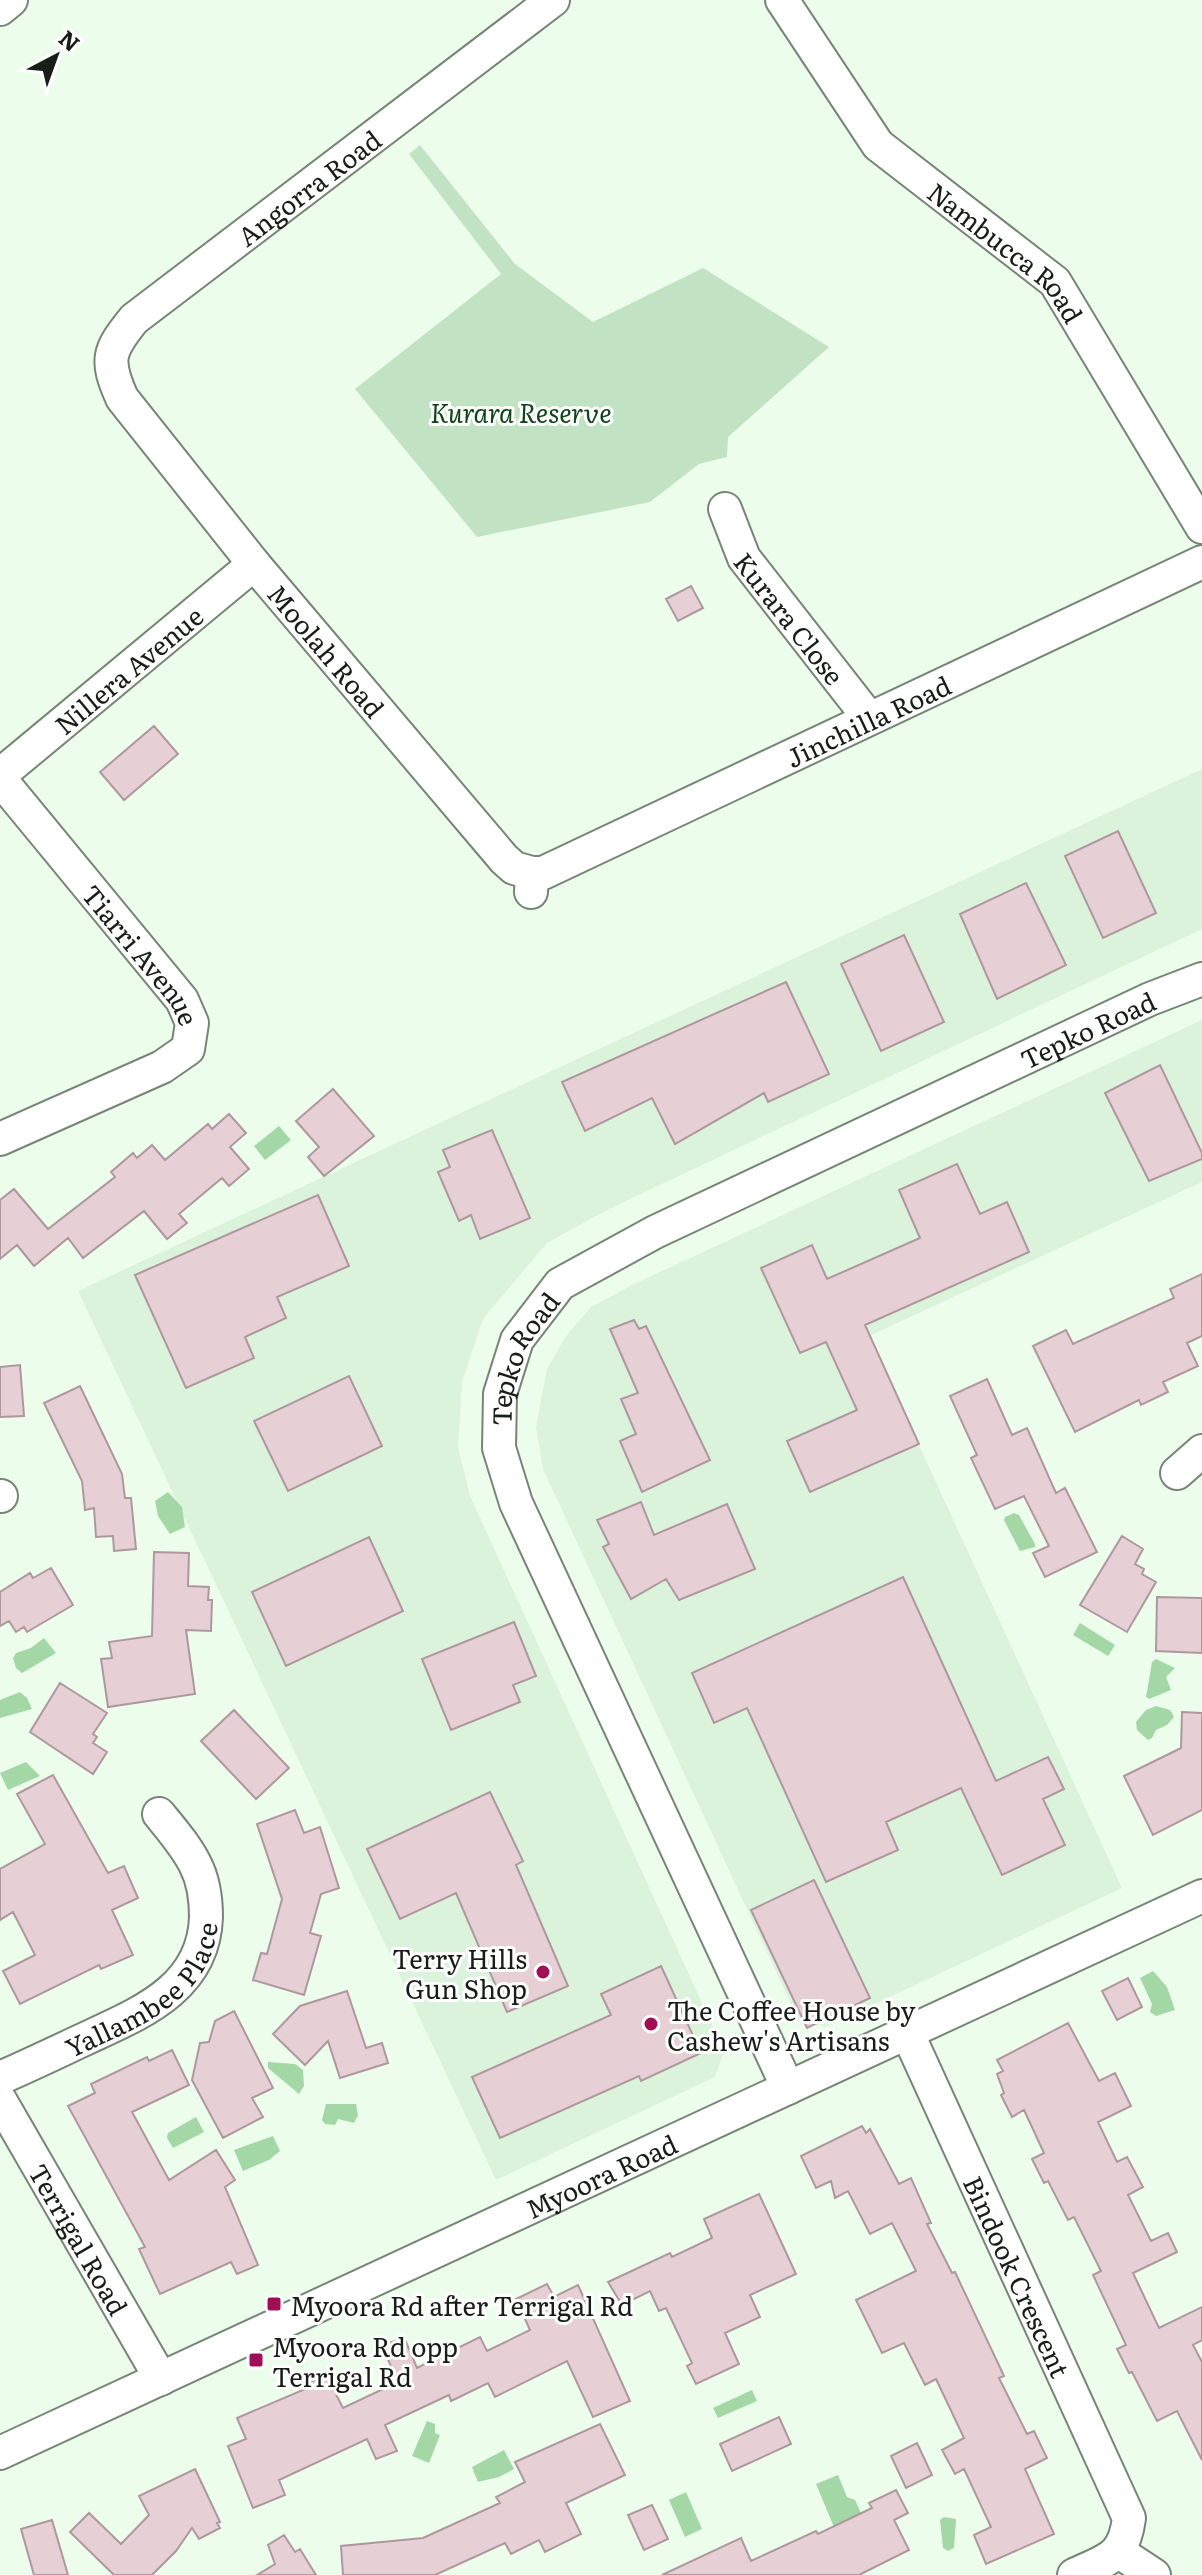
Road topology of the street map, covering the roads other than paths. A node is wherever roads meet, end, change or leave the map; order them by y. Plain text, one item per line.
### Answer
1 (11, 0) edge
2 (553, 0) edge
3 (782, 0) edge
4 (0, 9) edge
5 (122, 398) joint
6 (725, 509) dead end
7 (1202, 527) edge
8 (1202, 562) edge
9 (254, 564) junction
10 (869, 718) junction
11 (0, 777) edge
12 (531, 883) joint
13 (1202, 979) edge
14 (0, 1139) edge
15 (1202, 1451) edge
16 (1177, 1473) dead end
17 (159, 1814) dead end
18 (1202, 1896) edge
19 (907, 2032) junction
20 (0, 2078) edge
21 (788, 2088) junction
22 (0, 2100) edge
23 (161, 2379) junction
24 (0, 2453) edge
25 (1119, 2552) junction
26 (1074, 2575) edge
27 (1154, 2575) edge

1 - 4 street
2 - 5 street, Angorra Road
3 - 7 street, Nambucca Road
5 - 9 street, Moolah Road
6 - 10 street, Kurara Close
8 - 10 street, Jinchilla Road
9 - 11 street, Nillera Avenue
9 - 12 street, Moolah Road
10 - 12 street, Jinchilla Road
11 - 14 street, Tiarri Avenue
13 - 21 street, Tepko Road
15 - 16 street
17 - 20 street, Yallambee Place
18 - 19 street, Myoora Road
19 - 21 street, Myoora Road
19 - 25 street, Bindook Crescent
21 - 23 street, Myoora Road
22 - 23 street, Terrigal Road
23 - 24 street, Myoora Road
25 - 26 street
25 - 27 street

